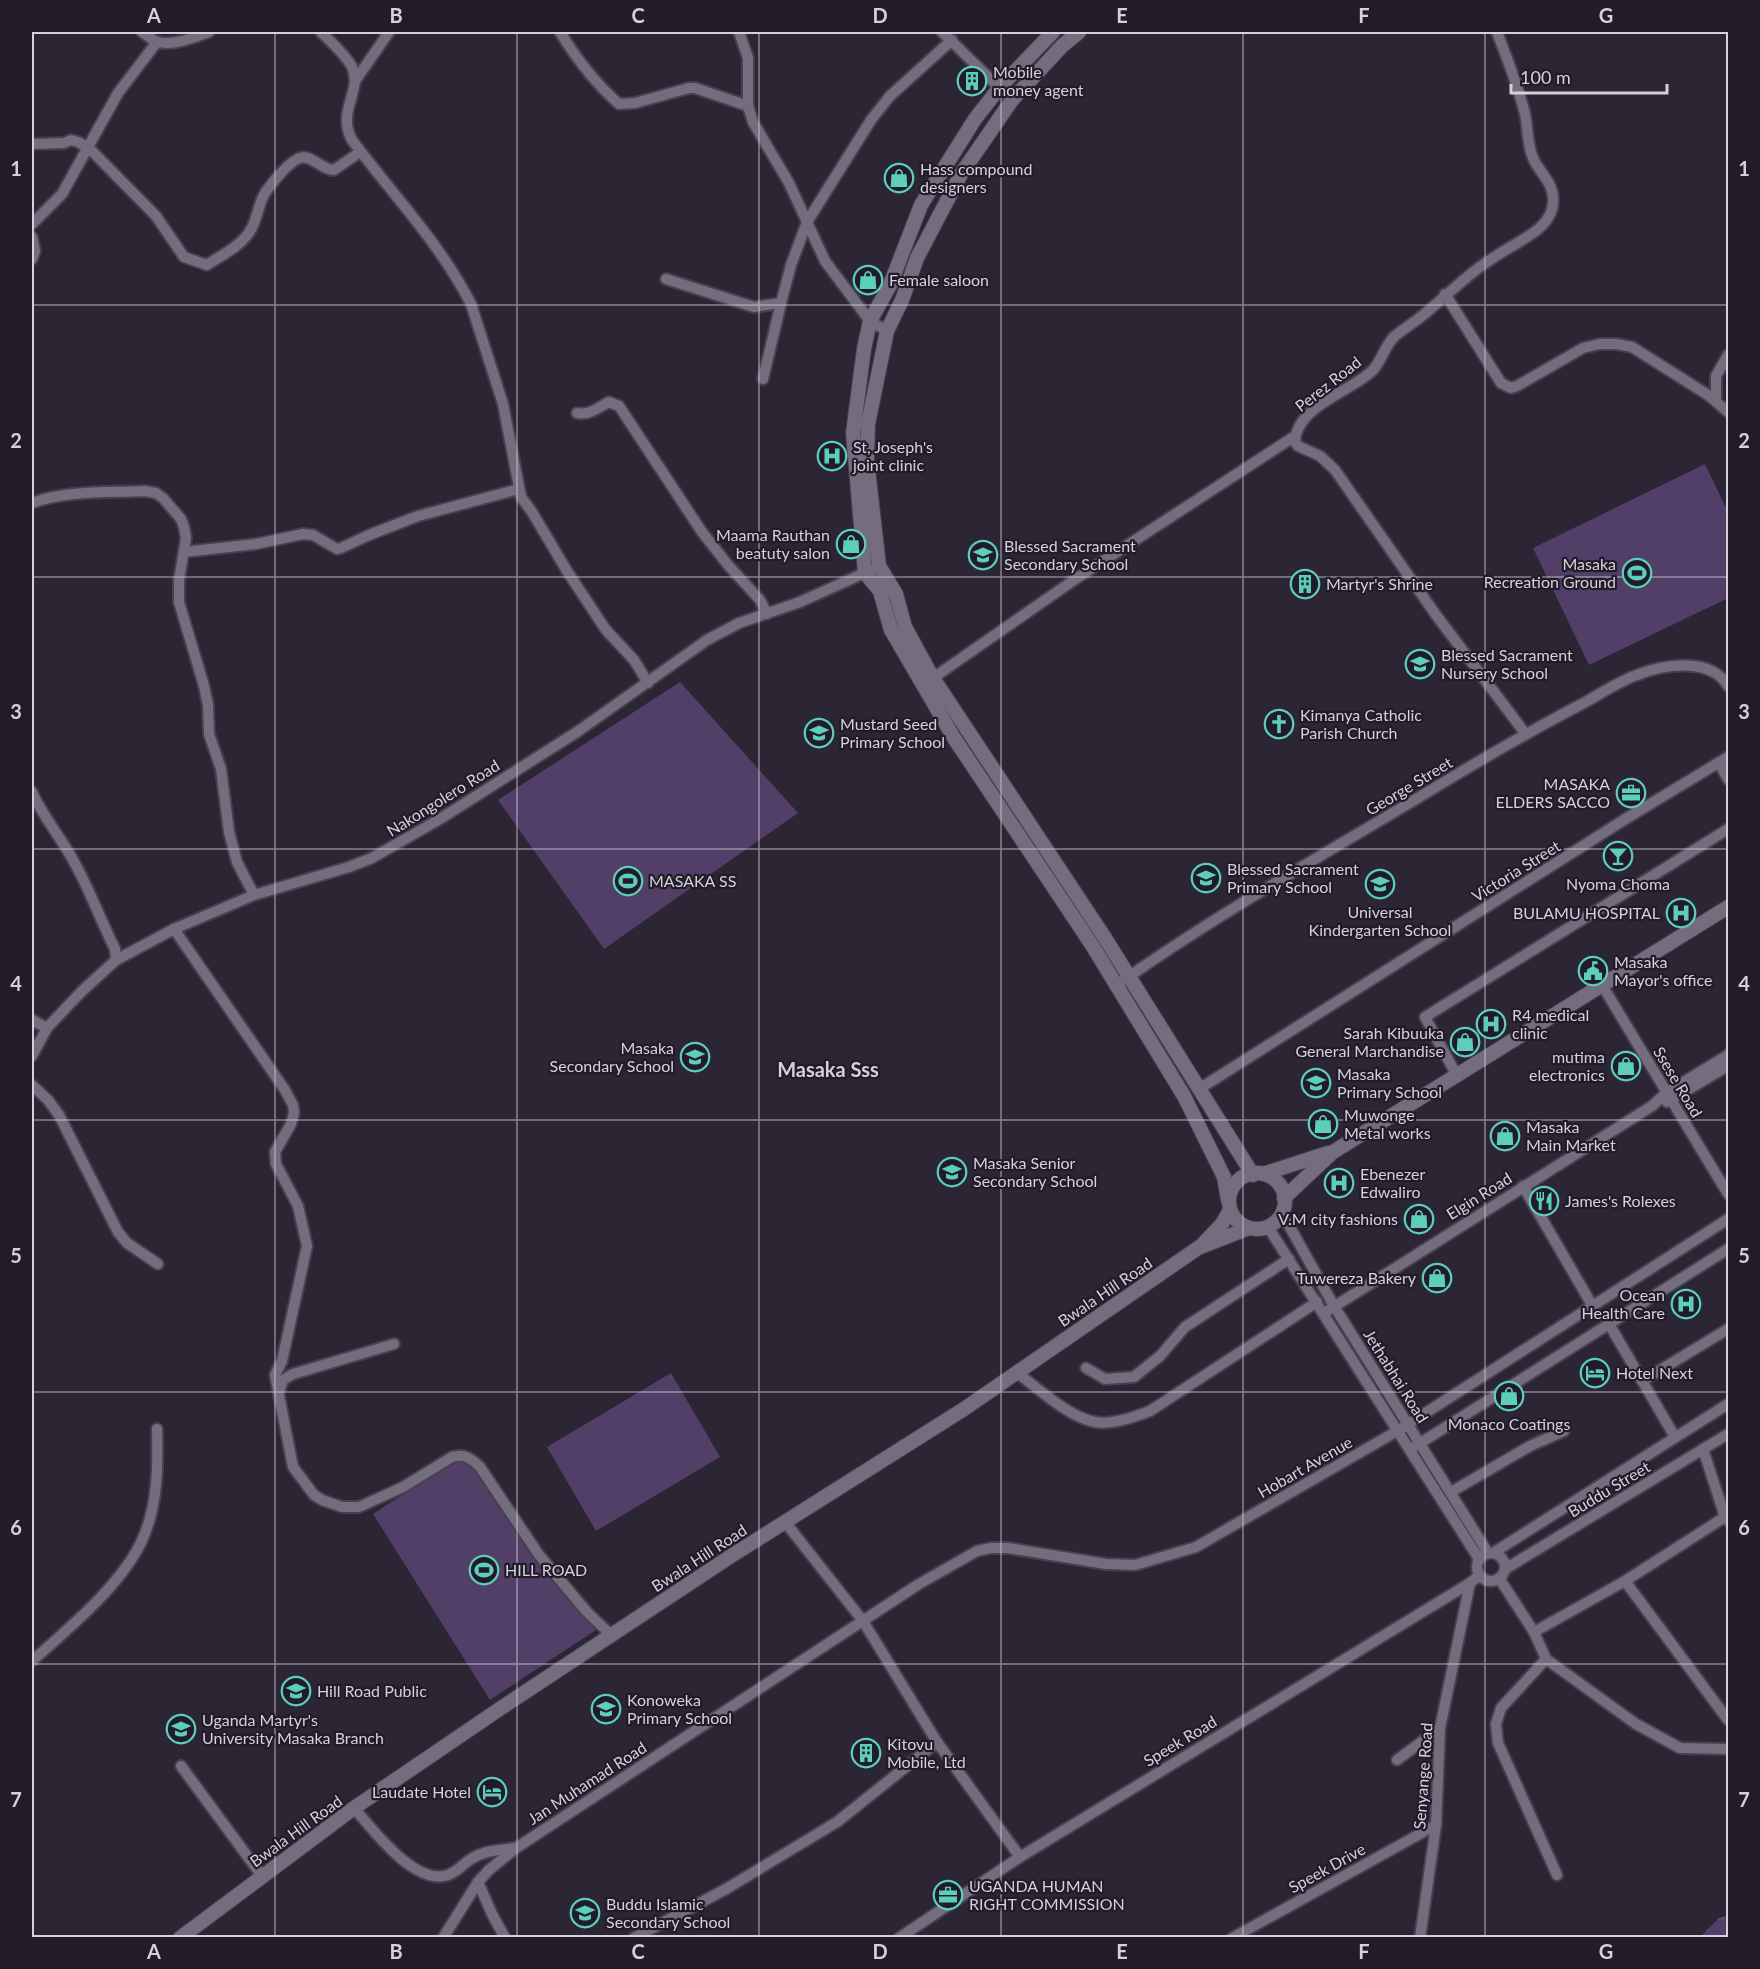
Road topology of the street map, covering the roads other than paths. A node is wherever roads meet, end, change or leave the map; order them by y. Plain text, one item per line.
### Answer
1 (142, 32) edge
2 (209, 32) edge
3 (321, 32) edge
4 (389, 32) edge
5 (560, 32) edge
6 (739, 32) edge
7 (942, 32) edge
8 (1053, 32) edge
9 (1079, 32) edge
10 (1497, 32) edge
11 (952, 40) junction
12 (157, 42) junction
13 (1062, 46) junction
14 (355, 81) junction
15 (1000, 87) junction
16 (1012, 100) junction
17 (747, 106) junction
18 (32, 144) edge
19 (89, 148) junction
20 (360, 152) junction
21 (807, 222) junction
22 (32, 224) edge
23 (32, 237) edge
24 (32, 259) edge
25 (666, 279) dead end
26 (1445, 294) junction
27 (781, 303) junction
28 (870, 321) junction
29 (887, 331) junction
30 (1728, 355) edge
31 (763, 379) dead end
32 (1716, 401) junction
33 (1728, 412) edge
34 (577, 413) dead end
35 (1295, 436) junction
36 (519, 489) junction
37 (32, 503) edge
38 (184, 552) junction
39 (879, 566) junction
40 (865, 573) junction
41 (766, 614) junction
42 (933, 678) junction
43 (648, 683) junction
44 (1728, 686) edge
45 (1525, 734) junction
46 (1724, 760) edge
47 (1728, 778) edge
48 (32, 792) edge
49 (1728, 829) edge
50 (254, 895) junction
51 (1728, 907) edge
52 (174, 929) junction
53 (116, 960) junction
54 (1129, 977) junction
55 (1116, 985) junction
56 (1602, 986) junction
57 (32, 1020) edge
58 (47, 1028) junction
59 (1728, 1055) edge
60 (32, 1056) edge
61 (1728, 1066) edge
62 (1456, 1074) junction
63 (32, 1084) edge
64 (1199, 1089) junction
65 (1670, 1096) junction
66 (1333, 1152) junction
67 (1258, 1174) junction
68 (1523, 1186) junction
69 (1728, 1194) edge
70 (1284, 1198) junction
71 (1229, 1205) junction
72 (1282, 1213) junction
73 (1728, 1219) edge
74 (1268, 1227) junction
75 (1248, 1228) junction
76 (1198, 1248) junction
77 (1728, 1249) edge
78 (1289, 1259) junction
79 (158, 1264) dead end
80 (1317, 1302) junction
81 (1592, 1305) junction
82 (1334, 1306) junction
83 (1324, 1313) junction
84 (1609, 1324) junction
85 (1728, 1329) edge
86 (394, 1344) dead end
87 (1086, 1368) dead end
88 (1016, 1372) junction
89 (1642, 1381) junction
90 (278, 1395) junction
91 (1728, 1404) edge
92 (1403, 1427) junction
93 (157, 1428) dead end
94 (1564, 1431) dead end
95 (1728, 1434) edge
96 (1675, 1437) junction
97 (1415, 1446) junction
98 (1703, 1449) junction
99 (1451, 1492) junction
100 (1727, 1518) edge
101 (785, 1522) junction
102 (1487, 1555) junction
103 (1502, 1574) junction
104 (1480, 1575) junction
105 (1625, 1581) junction
106 (1470, 1583) junction
107 (862, 1621) junction
108 (1534, 1632) junction
109 (612, 1636) junction
110 (1546, 1659) junction
111 (32, 1661) edge
112 (1728, 1720) edge
113 (1440, 1728) junction
114 (937, 1742) junction
115 (1728, 1749) edge
116 (1397, 1760) dead end
117 (182, 1766) dead end
118 (354, 1808) junction
119 (1436, 1825) junction
120 (516, 1848) junction
121 (1020, 1857) junction
122 (1557, 1875) dead end
123 (262, 1876) junction
124 (478, 1882) junction
125 (180, 1938) edge
126 (443, 1938) edge
127 (505, 1938) edge
128 (634, 1938) edge
129 (899, 1938) edge
130 (1232, 1938) edge
131 (1420, 1938) edge

1 - 12 street
2 - 12 street
3 - 14 street
4 - 14 street
5 - 17 street
6 - 17 street
7 - 11 street
8 - 13 street
8 - 15 street
9 - 13 street
10 - 26 street, Perez Road
11 - 15 street
11 - 21 street
12 - 19 street
13 - 16 street
14 - 20 street
15 - 16 street
15 - 28 street
16 - 29 street
17 - 21 street
18 - 19 street
19 - 20 street
19 - 22 street
20 - 36 street
21 - 27 street
21 - 28 street
23 - 24 street
25 - 27 street
26 - 32 street
26 - 35 street, Perez Road
27 - 31 street
28 - 29 street
28 - 40 street
29 - 39 street
30 - 32 street
32 - 33 street
34 - 41 street
35 - 42 street
35 - 45 street, Perez Road
36 - 38 street
36 - 43 street
37 - 38 street
38 - 50 street
39 - 40 street, Nakongolero Road
39 - 42 street
40 - 41 street, Nakongolero Road
40 - 55 street
41 - 43 street, Nakongolero Road
42 - 54 street
43 - 50 street, Nakongolero Road
44 - 45 street, George Street
45 - 54 street, George Street
46 - 47 street
46 - 64 street, Victoria Street
48 - 53 street
49 - 62 street
50 - 52 street, Nakongolero Road
51 - 56 street
52 - 53 street, Nakongolero Road
52 - 90 street
53 - 58 street, Nakongolero Road
54 - 55 street, George Street
54 - 64 street
55 - 71 street
56 - 62 street
56 - 65 street, Ssese Road
57 - 58 street
58 - 60 street, Nakongolero Road
59 - 65 street, Elgin Road
61 - 65 street, Elgin Road
62 - 66 street
63 - 79 street
64 - 67 street
65 - 68 street, Elgin Road
65 - 69 street, Ssese Road
66 - 67 street
66 - 70 street
67 - 70 street
67 - 71 street
68 - 81 street
68 - 82 street, Elgin Road
70 - 72 street
71 - 75 street
71 - 76 street
72 - 74 street
72 - 82 street, Jethabhai Road
73 - 81 street, Hobart Avenue
74 - 75 street
74 - 78 street, Jethabhai Road
75 - 76 street, Bwala Hill Road
76 - 88 street, Bwala Hill Road
77 - 84 street
78 - 80 street, Jethabhai Road
78 - 87 street
80 - 83 street, Jethabhai Road
80 - 88 street
81 - 92 street, Hobart Avenue
82 - 83 street, Elgin Road
82 - 92 street, Jethabhai Road
83 - 92 street, Jethabhai Road
84 - 89 street
84 - 97 street
85 - 89 street
86 - 90 street
88 - 101 street, Bwala Hill Road
89 - 96 street
90 - 109 street
91 - 96 street
92 - 97 street, Jethabhai Road
92 - 107 street, Hobart Avenue
93 - 111 street
94 - 99 street
95 - 98 street, Buddu Street
96 - 102 street
97 - 99 street, Jethabhai Road
97 - 102 street, Jethabhai Road
98 - 100 street
98 - 103 street, Buddu Street
99 - 102 street, Jethabhai Road
100 - 105 street
101 - 107 street
101 - 109 street, Bwala Hill Road
102 - 103 street
102 - 104 street
103 - 104 street
103 - 108 street
104 - 106 street, Speek Road
105 - 108 street
105 - 112 street
106 - 113 street, Senyange Road
106 - 121 street, Speek Road
107 - 114 street
107 - 120 street, Jan Muhamad Road
108 - 110 street
109 - 118 street, Bwala Hill Road
110 - 115 street
110 - 122 street
113 - 116 street
113 - 119 street, Senyange Road
114 - 121 street
114 - 128 street
117 - 123 street
118 - 120 street
118 - 123 street, Bwala Hill Road
119 - 130 street, Speek Drive
119 - 131 street, Senyange Road
120 - 124 street, Jan Muhamad Road
121 - 129 street, Speek Road
123 - 125 street, Bwala Hill Road
124 - 126 street, Jan Muhamad Road
124 - 127 street

